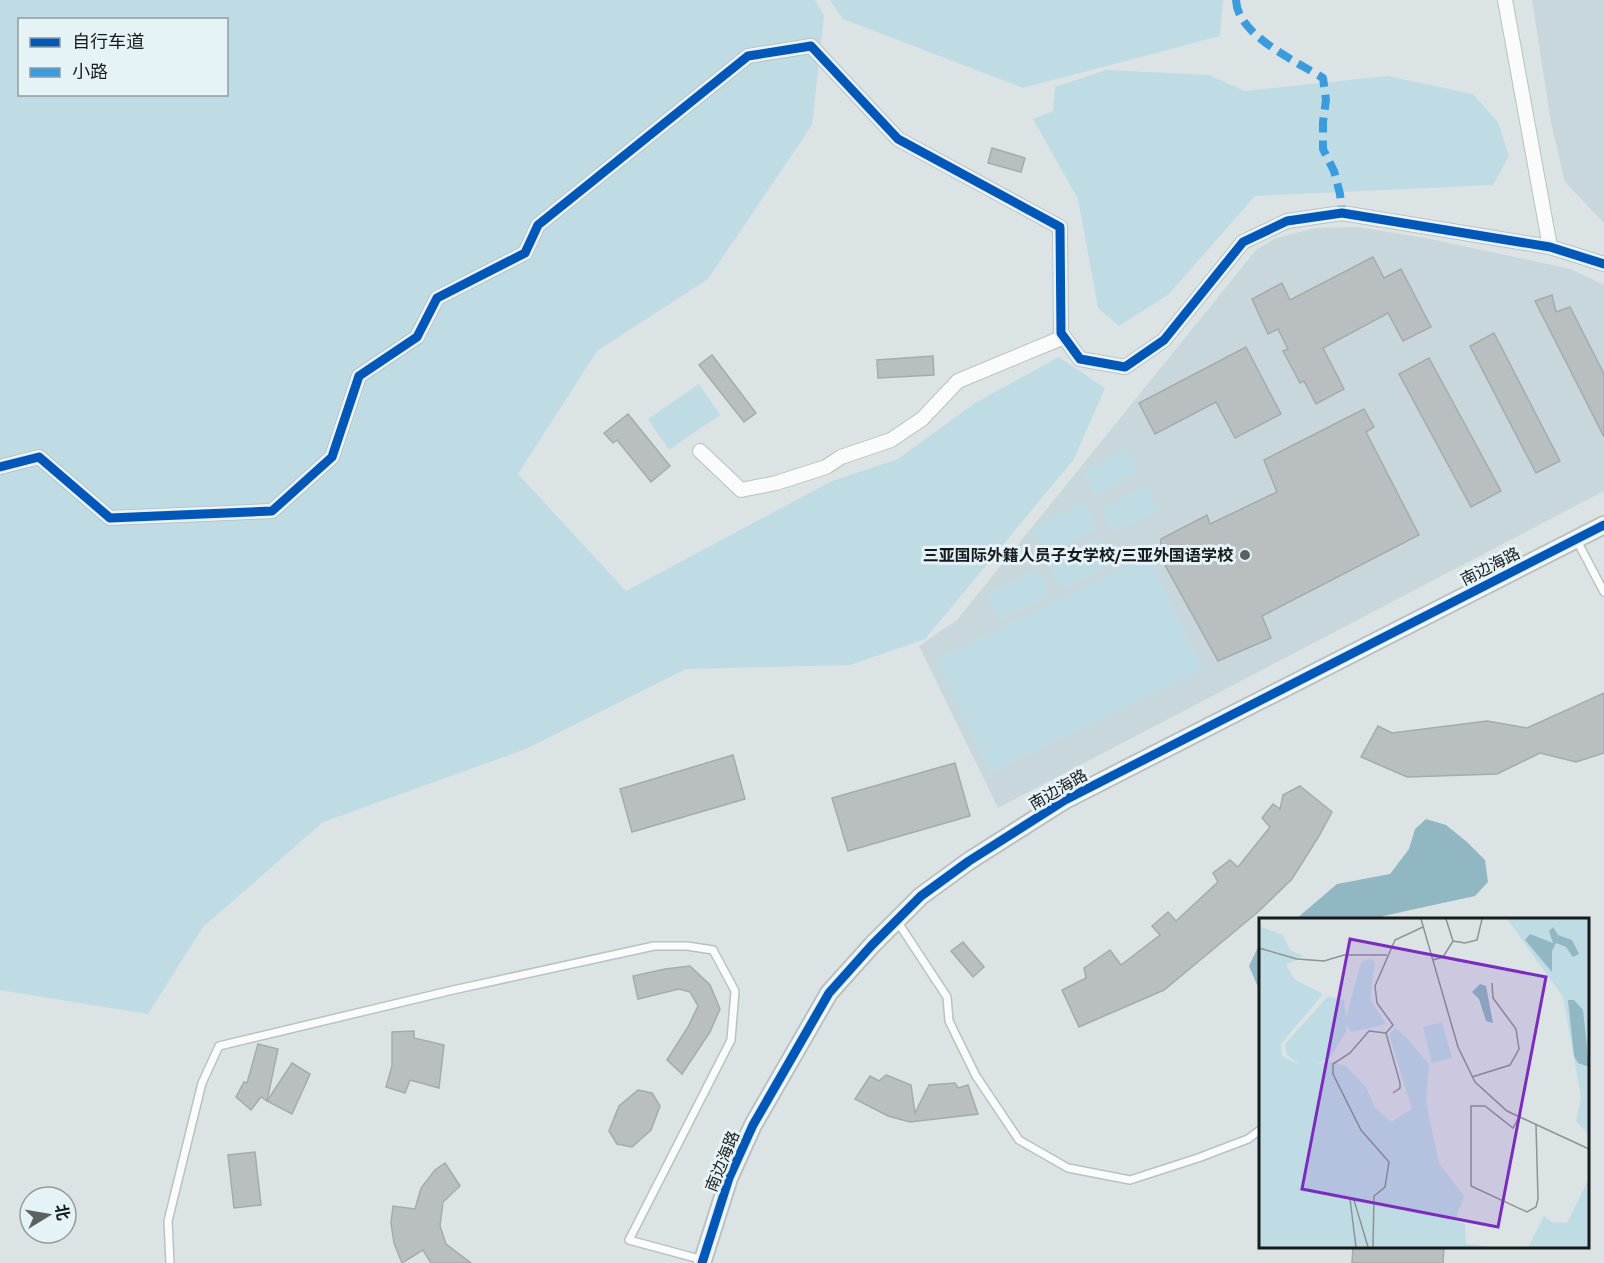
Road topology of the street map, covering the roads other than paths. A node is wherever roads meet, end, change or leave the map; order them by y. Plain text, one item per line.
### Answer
1 (1505, 0) edge
2 (1550, 248) junction
3 (1604, 264) edge
4 (1064, 336) junction
5 (700, 451) dead end
6 (0, 467) edge
7 (1604, 525) edge
8 (1576, 539) junction
9 (1604, 592) edge
10 (897, 921) junction
11 (1259, 1131) edge
12 (703, 1261) edge
13 (170, 1263) edge

1 - 2 street
2 - 3 street
2 - 4 street
4 - 5 street
4 - 6 street
7 - 8 street, 南边海路
8 - 9 lane
8 - 10 street, 南边海路
10 - 11 lane
10 - 12 street, 南边海路
12 - 13 lane

